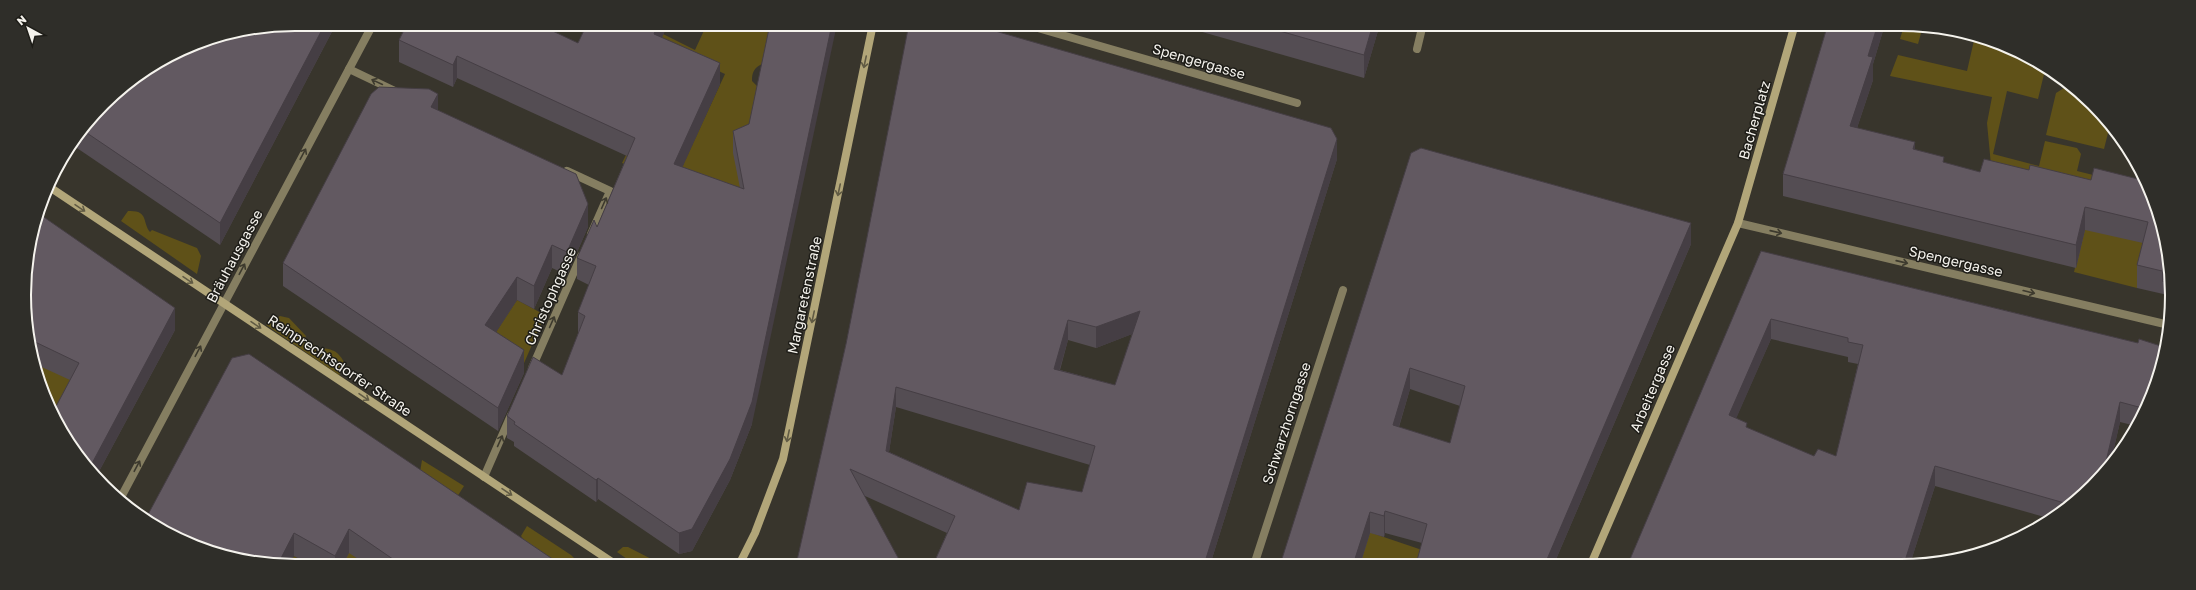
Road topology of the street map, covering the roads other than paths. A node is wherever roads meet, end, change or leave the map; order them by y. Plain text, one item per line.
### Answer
1 (369, 31) edge
2 (872, 31) edge
3 (1048, 31) edge
4 (1421, 31) edge
5 (1794, 31) edge
6 (1416, 49) dead end
7 (349, 69) junction
8 (407, 96) edge
9 (1297, 103) dead end
10 (559, 167) edge
11 (53, 189) edge
12 (1738, 223) junction
13 (1343, 290) dead end
14 (224, 303) junction
15 (2163, 325) edge
16 (528, 376) edge
17 (516, 405) edge
18 (484, 477) junction
19 (123, 494) edge
20 (607, 559) edge
21 (742, 559) edge
22 (1256, 559) edge
23 (1593, 559) edge

1 - 7 street, Bräuhausgasse
2 -> 21 street, Margaretenstraße
3 - 9 street, Spengergasse
4 - 6 street
5 - 12 street, Bacherplatz
8 -> 7 street
14 -> 7 street, Bräuhausgasse
16 -> 10 street, Christophgasse
11 -> 14 street, Reinprechtsdorfer Straße
12 -> 15 street, Spengergasse
12 - 23 street, Arbeitergasse
13 - 22 street, Schwarzhorngasse
14 -> 18 street, Reinprechtsdorfer Straße
19 -> 14 street, Bräuhausgasse
18 -> 17 street
18 -> 20 street, Reinprechtsdorfer Straße

